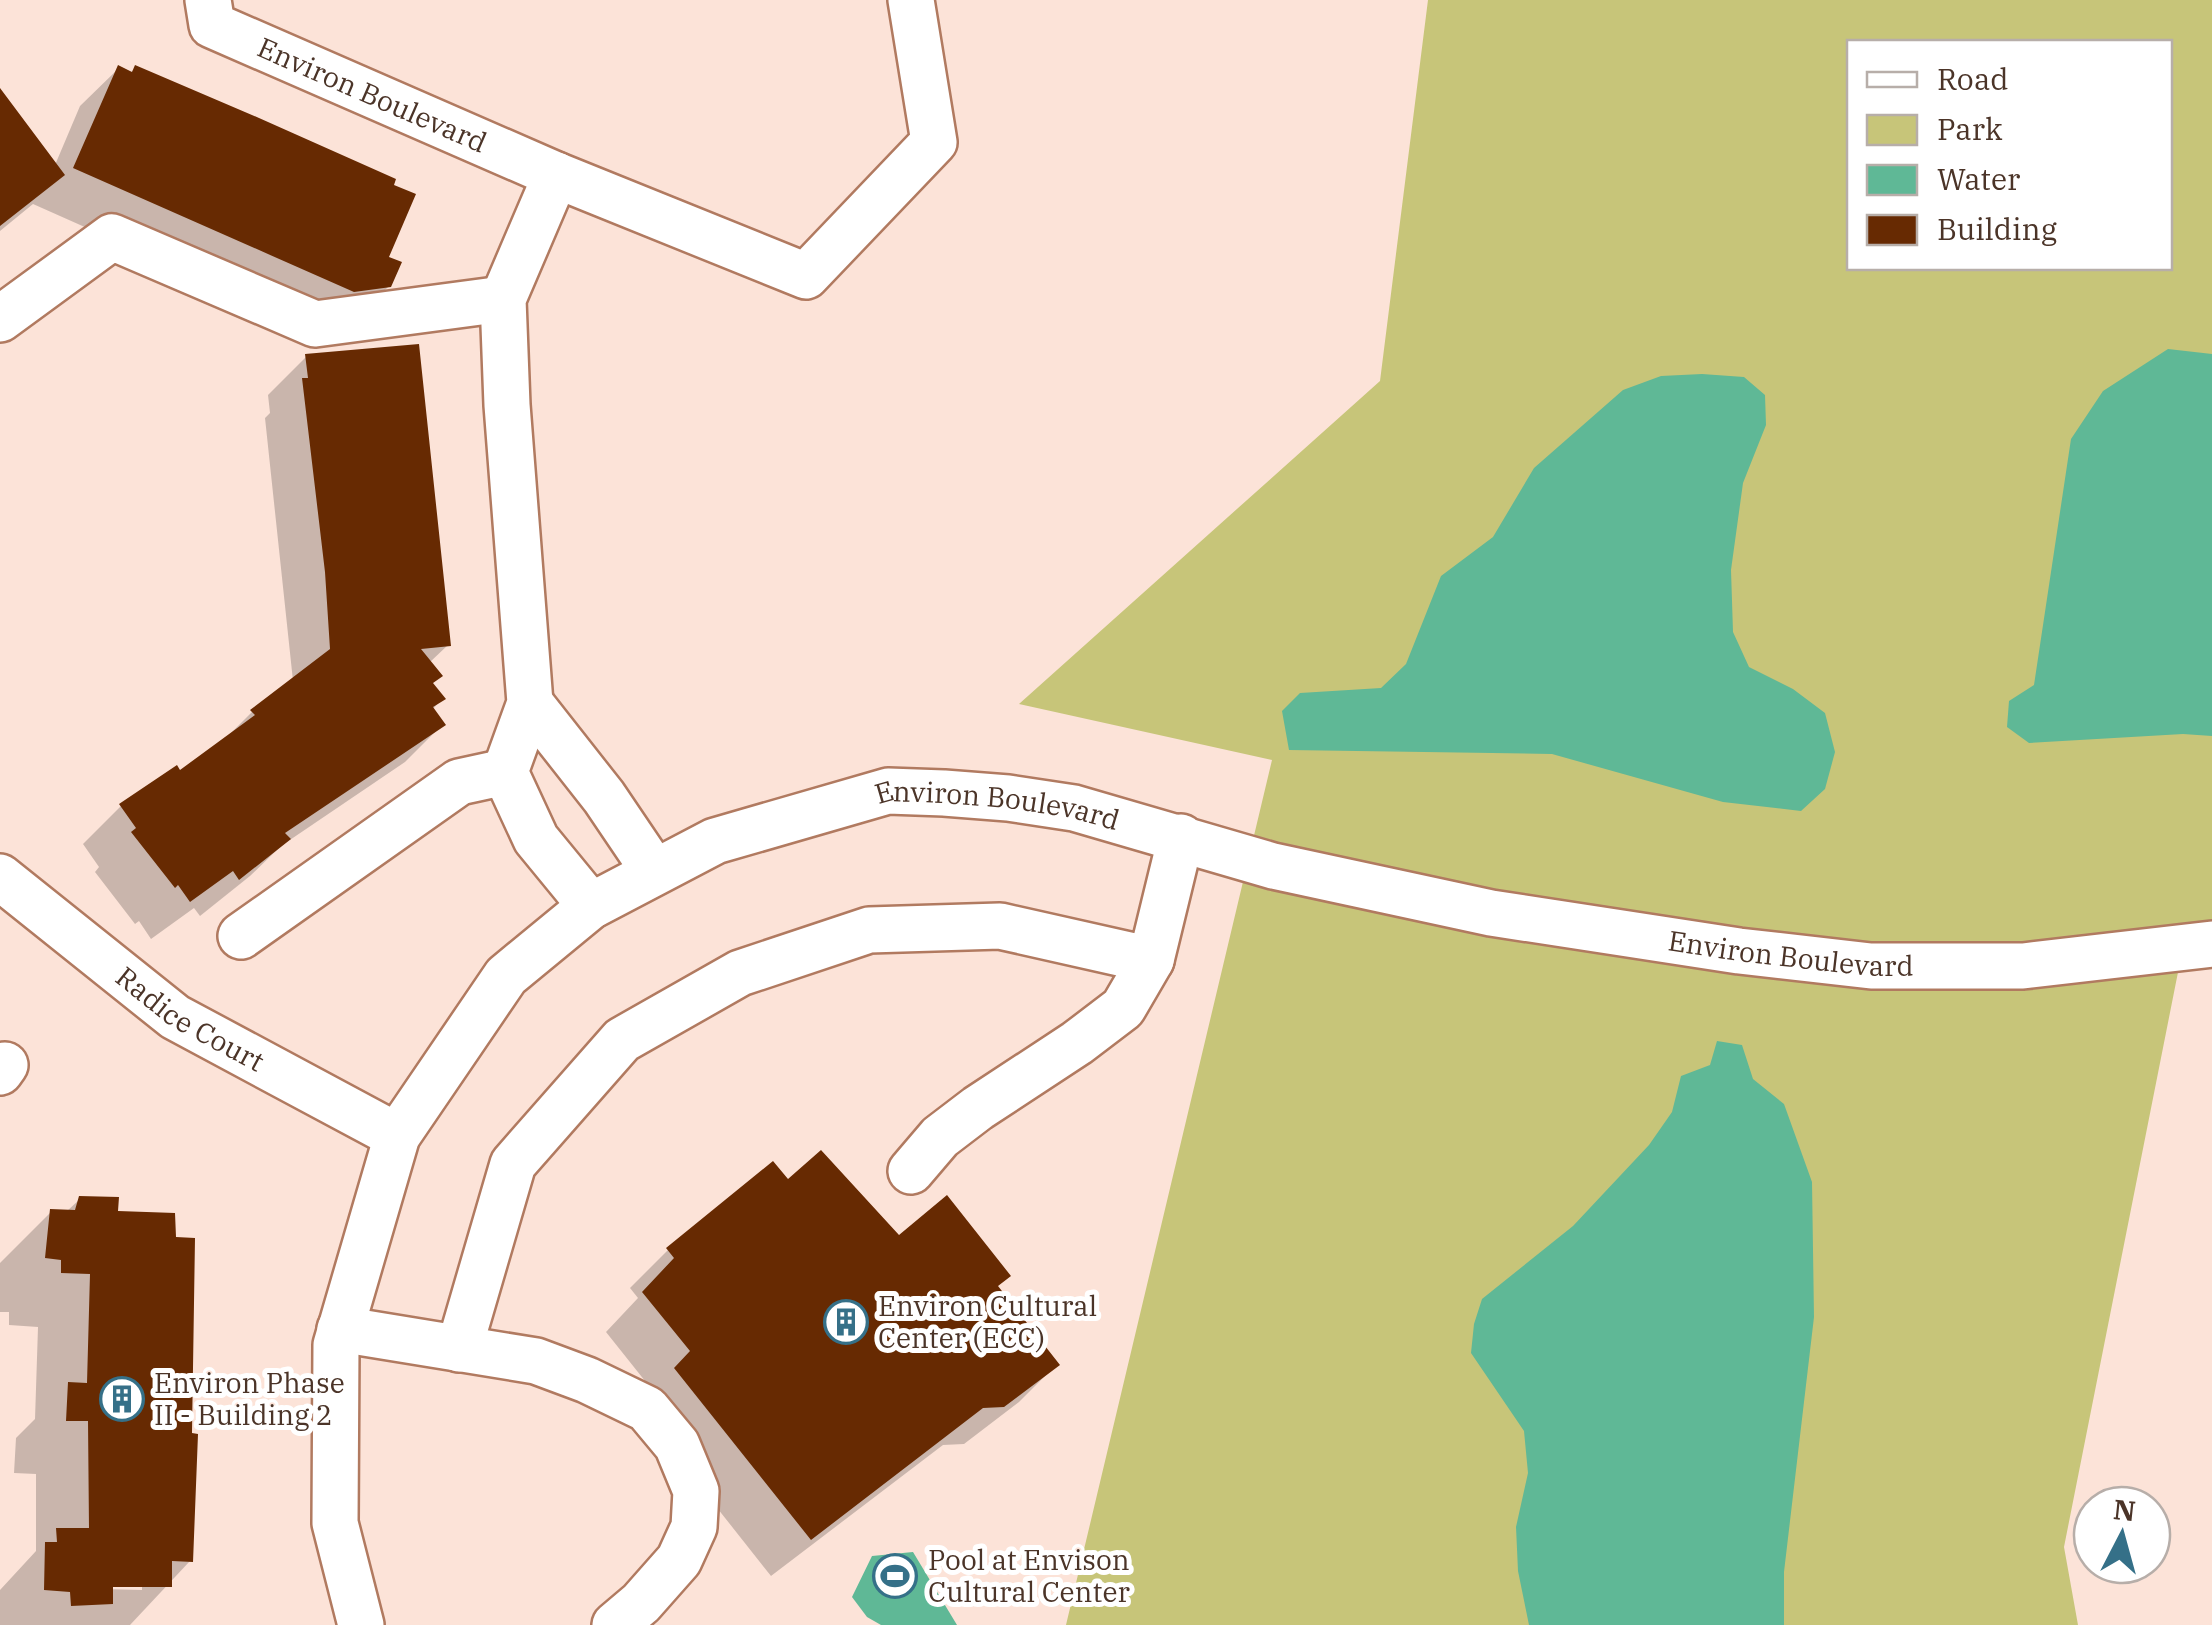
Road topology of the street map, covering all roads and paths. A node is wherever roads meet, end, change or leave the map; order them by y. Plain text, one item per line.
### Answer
1 (208, 0) edge
2 (911, 0) edge
3 (556, 175) junction
4 (503, 299) junction
5 (0, 319) edge
6 (530, 702) junction
7 (505, 772) junction
8 (1181, 837) junction
9 (654, 871) junction
10 (0, 877) edge
11 (591, 906) junction
12 (241, 936) dead end
13 (2212, 944) edge
14 (1151, 960) junction
15 (397, 1136) junction
16 (911, 1171) dead end
17 (340, 1329) junction
18 (459, 1349) junction
19 (361, 1625) edge
20 (615, 1625) edge

1 - 3 street, Environ Boulevard
2 - 3 street, Environ Boulevard
3 - 4 street
4 - 5 street
4 - 6 street
6 - 7 street
6 - 9 street
7 - 11 street
7 - 12 street
8 - 9 street, Environ Boulevard
8 - 13 street, Environ Boulevard
8 - 14 street
9 - 11 street, Environ Boulevard
10 - 15 street, Radice Court
11 - 15 street, Environ Boulevard
14 - 16 street
14 - 18 street
15 - 17 street, Environ Boulevard
17 - 18 street
17 - 19 street, Environ Boulevard
18 - 20 street

